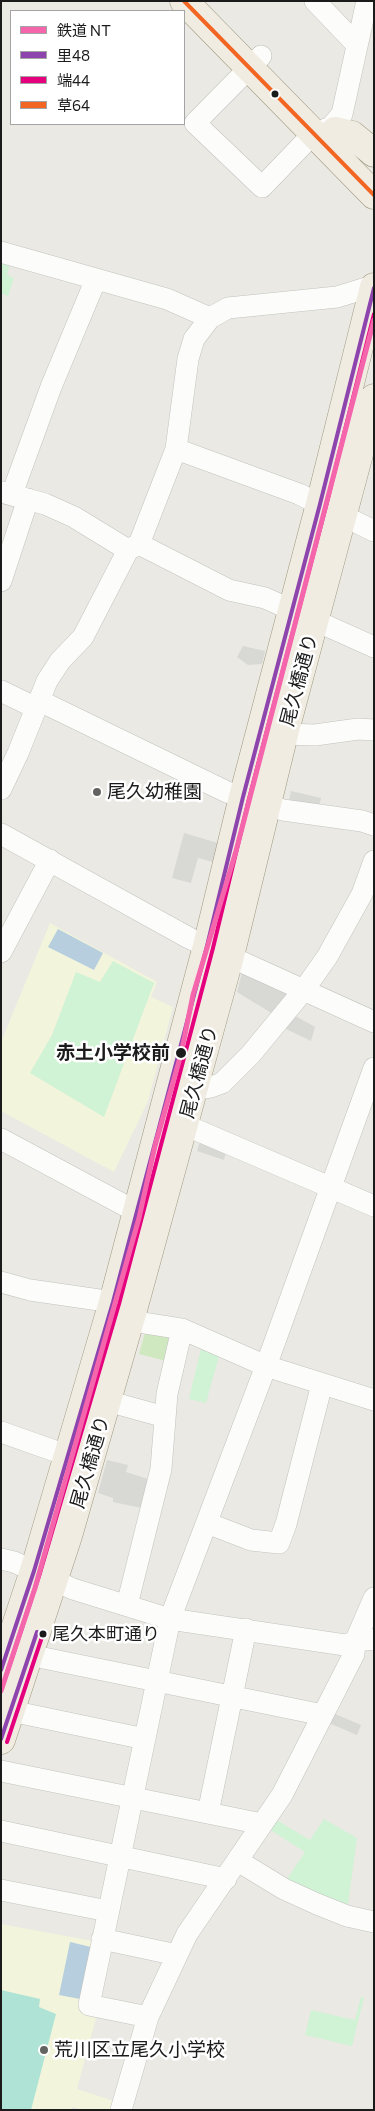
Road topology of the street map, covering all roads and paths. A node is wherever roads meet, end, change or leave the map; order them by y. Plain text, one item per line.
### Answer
1 (184, 1) edge
2 (207, 1) edge
3 (315, 1) edge
4 (367, 1) edge
5 (357, 44) junction
6 (255, 63) junction
7 (327, 131) junction
8 (374, 154) edge
9 (374, 170) edge
10 (374, 195) edge
11 (1, 252) edge
12 (96, 279) junction
13 (374, 288) edge
14 (210, 318) junction
15 (374, 398) edge
16 (176, 448) junction
17 (14, 495) edge
18 (331, 510) junction
19 (374, 531) edge
20 (133, 547) junction
21 (1, 581) edge
22 (304, 615) junction
23 (374, 647) edge
24 (1, 691) edge
25 (38, 704) junction
26 (374, 730) edge
27 (284, 734) junction
28 (1, 789) edge
29 (255, 801) junction
30 (374, 825) edge
31 (1, 834) edge
32 (50, 860) junction
33 (374, 861) edge
34 (218, 951) junction
35 (1, 952) edge
36 (303, 991) junction
37 (374, 1022) edge
38 (374, 1068) edge
39 (194, 1090) junction
40 (185, 1125) junction
41 (1, 1139) edge
42 (332, 1187) junction
43 (374, 1206) edge
44 (137, 1212) junction
45 (1, 1282) edge
46 (122, 1310) junction
47 (182, 1329) junction
48 (266, 1366) junction
49 (322, 1384) junction
50 (108, 1400) junction
51 (374, 1400) edge
52 (165, 1418) junction
53 (1, 1432) edge
54 (69, 1456) junction
55 (207, 1523) junction
56 (1, 1559) edge
57 (44, 1575) junction
58 (374, 1598) edge
59 (127, 1605) junction
60 (170, 1619) junction
61 (246, 1629) junction
62 (364, 1641) edge
63 (10, 1656) edge
64 (157, 1681) junction
65 (232, 1696) junction
66 (11, 1711) junction
67 (324, 1715) junction
68 (145, 1739) junction
69 (1, 1740) edge
70 (1, 1770) edge
71 (132, 1798) junction
72 (208, 1813) junction
73 (262, 1824) junction
74 (1, 1830) edge
75 (120, 1856) junction
76 (238, 1861) junction
77 (226, 1879) junction
78 (1, 1890) edge
79 (108, 1911) junction
80 (374, 1922) edge
81 (102, 1939) junction
82 (177, 1955) junction
83 (148, 2017) junction
84 (121, 2110) edge

1 - 6 main road
2 - 6 main road
3 - 5 street
4 - 5 street
5 - 7 street
6 - 7 main road
6 - 7 street
7 - 8 main road
7 - 9 main road
7 - 10 main road
11 - 12 street
12 - 14 street
12 - 17 street
13 - 14 street
13 - 18 main road, 尾久橋通り
14 - 16 street
15 - 18 main road, 尾久橋通り
16 - 18 street
16 - 20 street
17 - 20 street
17 - 21 street
18 - 19 street
18 - 22 main road, 尾久橋通り
20 - 22 street
20 - 25 street
22 - 23 street
22 - 27 main road, 尾久橋通り
22 - 29 main road, 尾久橋通り
24 - 25 street
25 - 28 street
25 - 29 street
26 - 27 street
27 - 29 main road, 尾久橋通り
29 - 30 street
29 - 34 main road, 尾久橋通り
31 - 32 street
32 - 34 street
32 - 35 street
33 - 36 street
34 - 36 street
34 - 39 main road, 尾久橋通り
34 - 44 main road, 尾久橋通り
36 - 37 street
36 - 39 street
38 - 42 street
39 - 40 main road, 尾久橋通り
40 - 42 street
40 - 46 main road, 尾久橋通り
41 - 44 street
42 - 43 street
42 - 48 street
44 - 46 main road, 尾久橋通り
45 - 46 street
46 - 47 street
46 - 50 main road, 尾久橋通り
46 - 54 main road, 尾久橋通り
47 - 48 street
47 - 52 street
48 - 49 street
48 - 55 street
49 - 51 street
49 - 55 street
50 - 52 street
50 - 57 main road, 尾久橋通り
52 - 59 street
53 - 54 street
54 - 57 main road, 尾久橋通り
55 - 60 street
56 - 57 street
57 - 59 street
57 - 63 main road, 尾久橋通り
58 - 62 street
59 - 60 street
60 - 61 street
60 - 64 street
61 - 62 street
61 - 65 street
62 - 67 street
63 - 64 street
63 - 66 main road, 尾久橋通り
64 - 65 street
64 - 68 street
65 - 67 street
65 - 72 street
66 - 68 street
66 - 69 main road, 尾久橋通り
67 - 73 street
68 - 71 street
70 - 71 street
71 - 72 street
71 - 75 street
72 - 73 street
73 - 76 street
74 - 75 street
75 - 77 street
75 - 79 street
76 - 77 street
76 - 80 street
77 - 82 street
78 - 79 street
79 - 81 street
81 - 82 street
81 - 83 street
82 - 83 street
83 - 84 street

